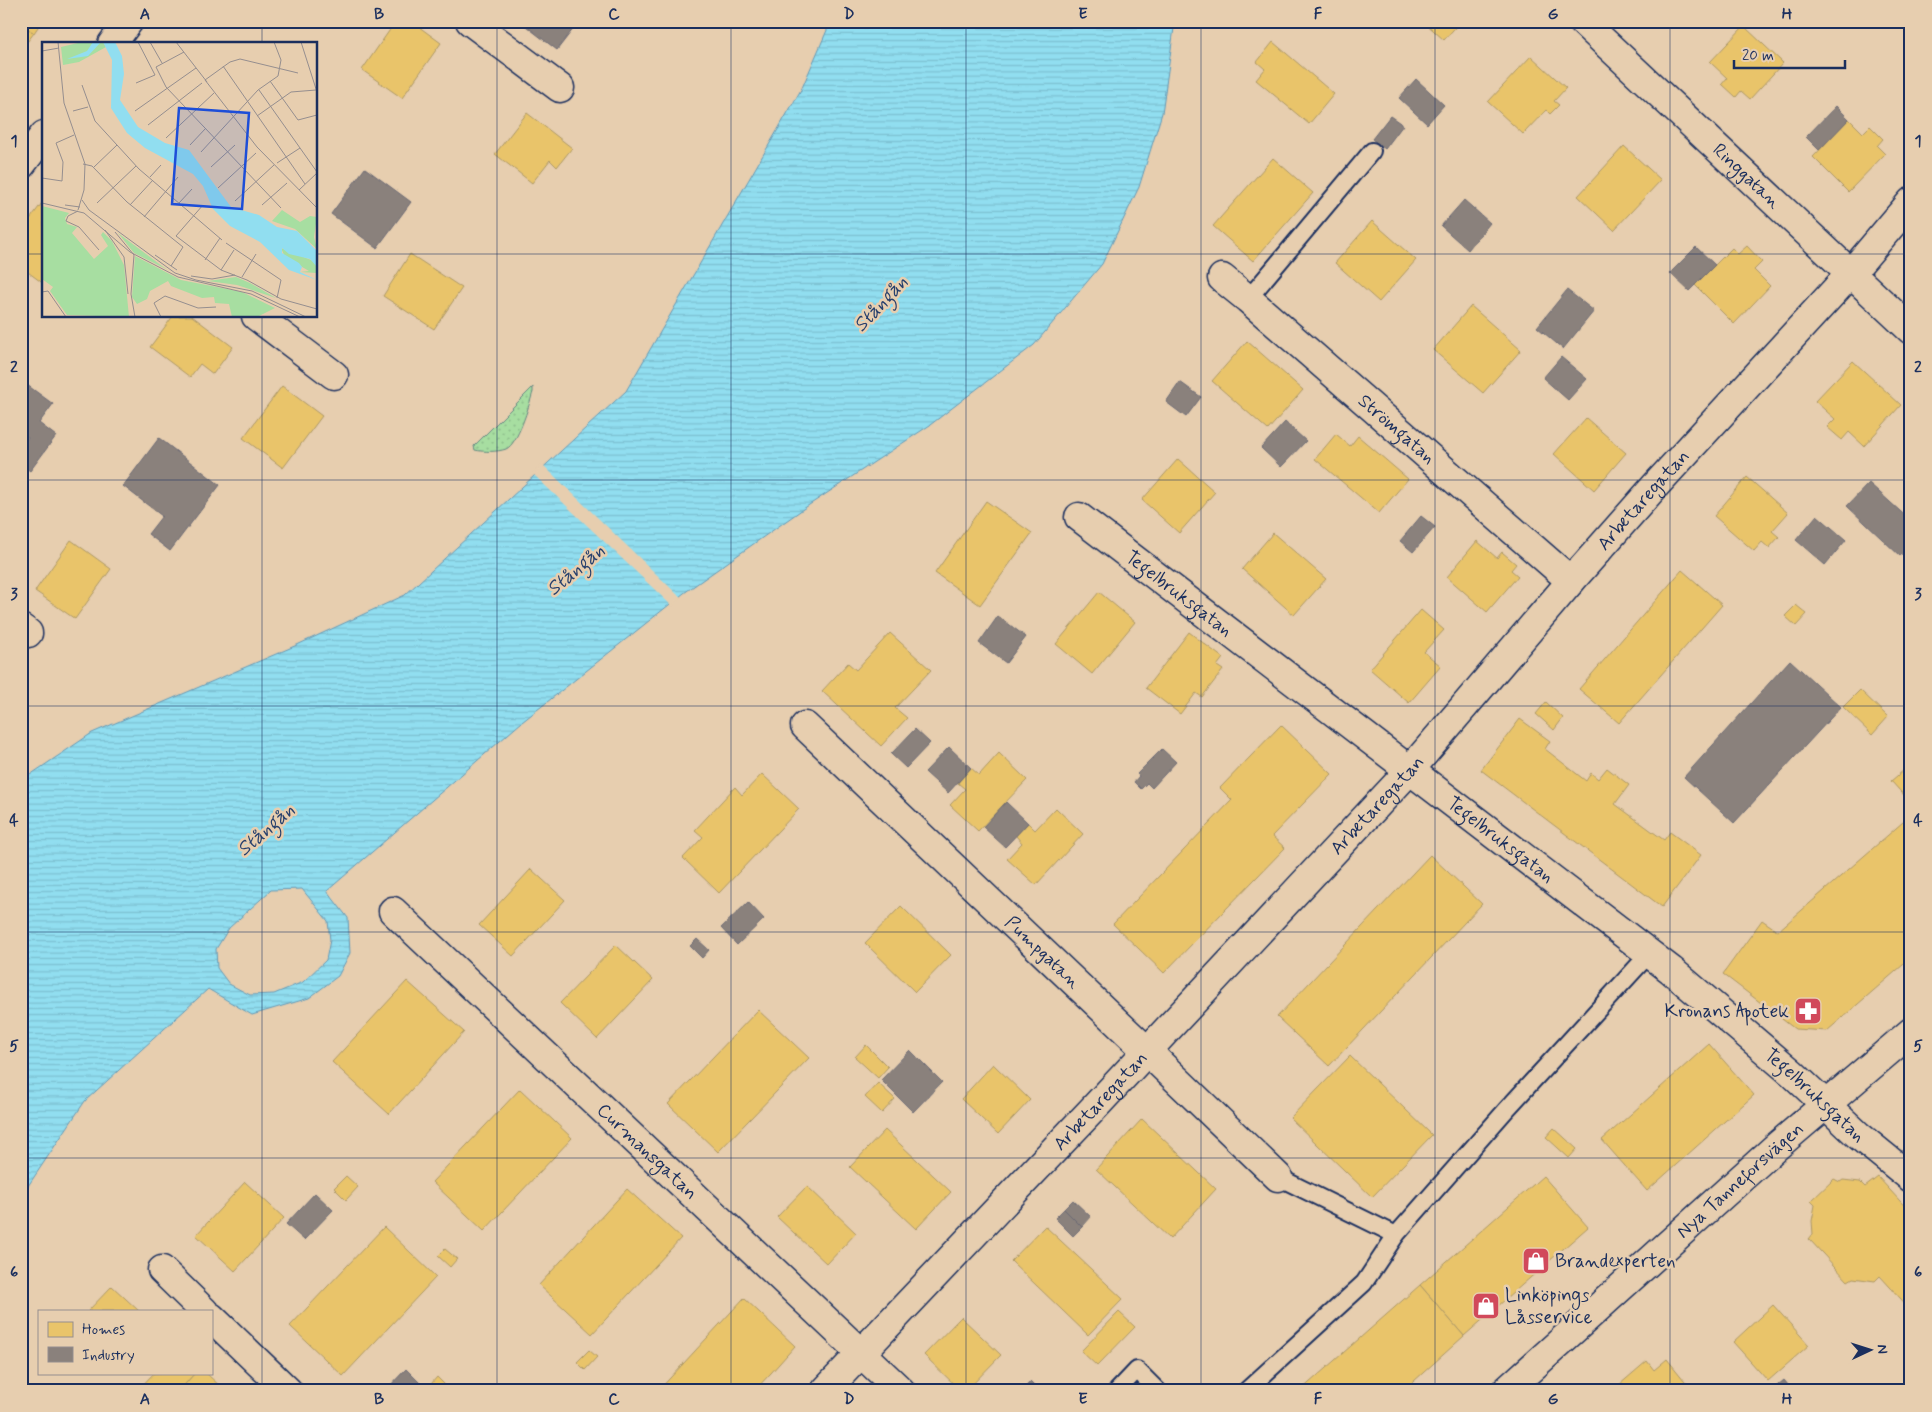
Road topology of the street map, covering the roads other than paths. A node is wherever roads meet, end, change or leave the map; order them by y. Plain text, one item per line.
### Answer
1 (129, 21) edge
2 (470, 21) edge
3 (1582, 21) edge
4 (113, 42) edge
5 (560, 88) dead end
6 (1372, 151) dead end
7 (1911, 202) edge
8 (1851, 273) junction
9 (1222, 278) dead end
10 (1248, 299) junction
11 (259, 318) edge
12 (1911, 330) edge
13 (334, 375) dead end
14 (1079, 517) dead end
15 (1571, 581) junction
16 (805, 726) dead end
17 (1410, 770) junction
18 (393, 911) dead end
19 (1649, 954) junction
20 (1911, 1032) edge
21 (1147, 1051) junction
22 (1824, 1104) junction
23 (1278, 1178) joint
24 (1911, 1178) edge
25 (1396, 1235) junction
26 (162, 1270) dead end
27 (203, 1310) edge
28 (212, 1318) edge
29 (861, 1353) junction
30 (288, 1391) edge
31 (825, 1391) edge
32 (902, 1391) edge
33 (1116, 1391) edge
34 (1158, 1391) edge
35 (1246, 1391) edge
36 (1506, 1391) edge

1 - 4 street
2 - 5 street
3 - 8 street, Ringgatan
6 - 10 lane
7 - 8 street, Arbetaregatan
8 - 12 street, Ringgatan
8 - 15 street, Arbetaregatan
9 - 10 street, Strömgatan
10 - 15 street, Strömgatan
11 - 13 street
14 - 17 street, Tegelbruksgatan
15 - 17 street, Arbetaregatan
16 - 21 street, Pumpgatan
17 - 19 street, Tegelbruksgatan
17 - 21 street, Arbetaregatan
18 - 29 street, Curmansgatan
19 - 22 street, Tegelbruksgatan
19 - 25 lane
20 - 22 street, Nya Tanneforsvägen
21 - 23 street, Pumpgatan
21 - 29 street, Arbetaregatan
22 - 24 street, Tegelbruksgatan
22 - 36 street, Nya Tanneforsvägen
23 - 25 lane
25 - 35 lane
26 - 27 street
28 - 30 street
29 - 31 street, Arbetaregatan
29 - 32 street, Curmansgatan
33 - 34 lane

